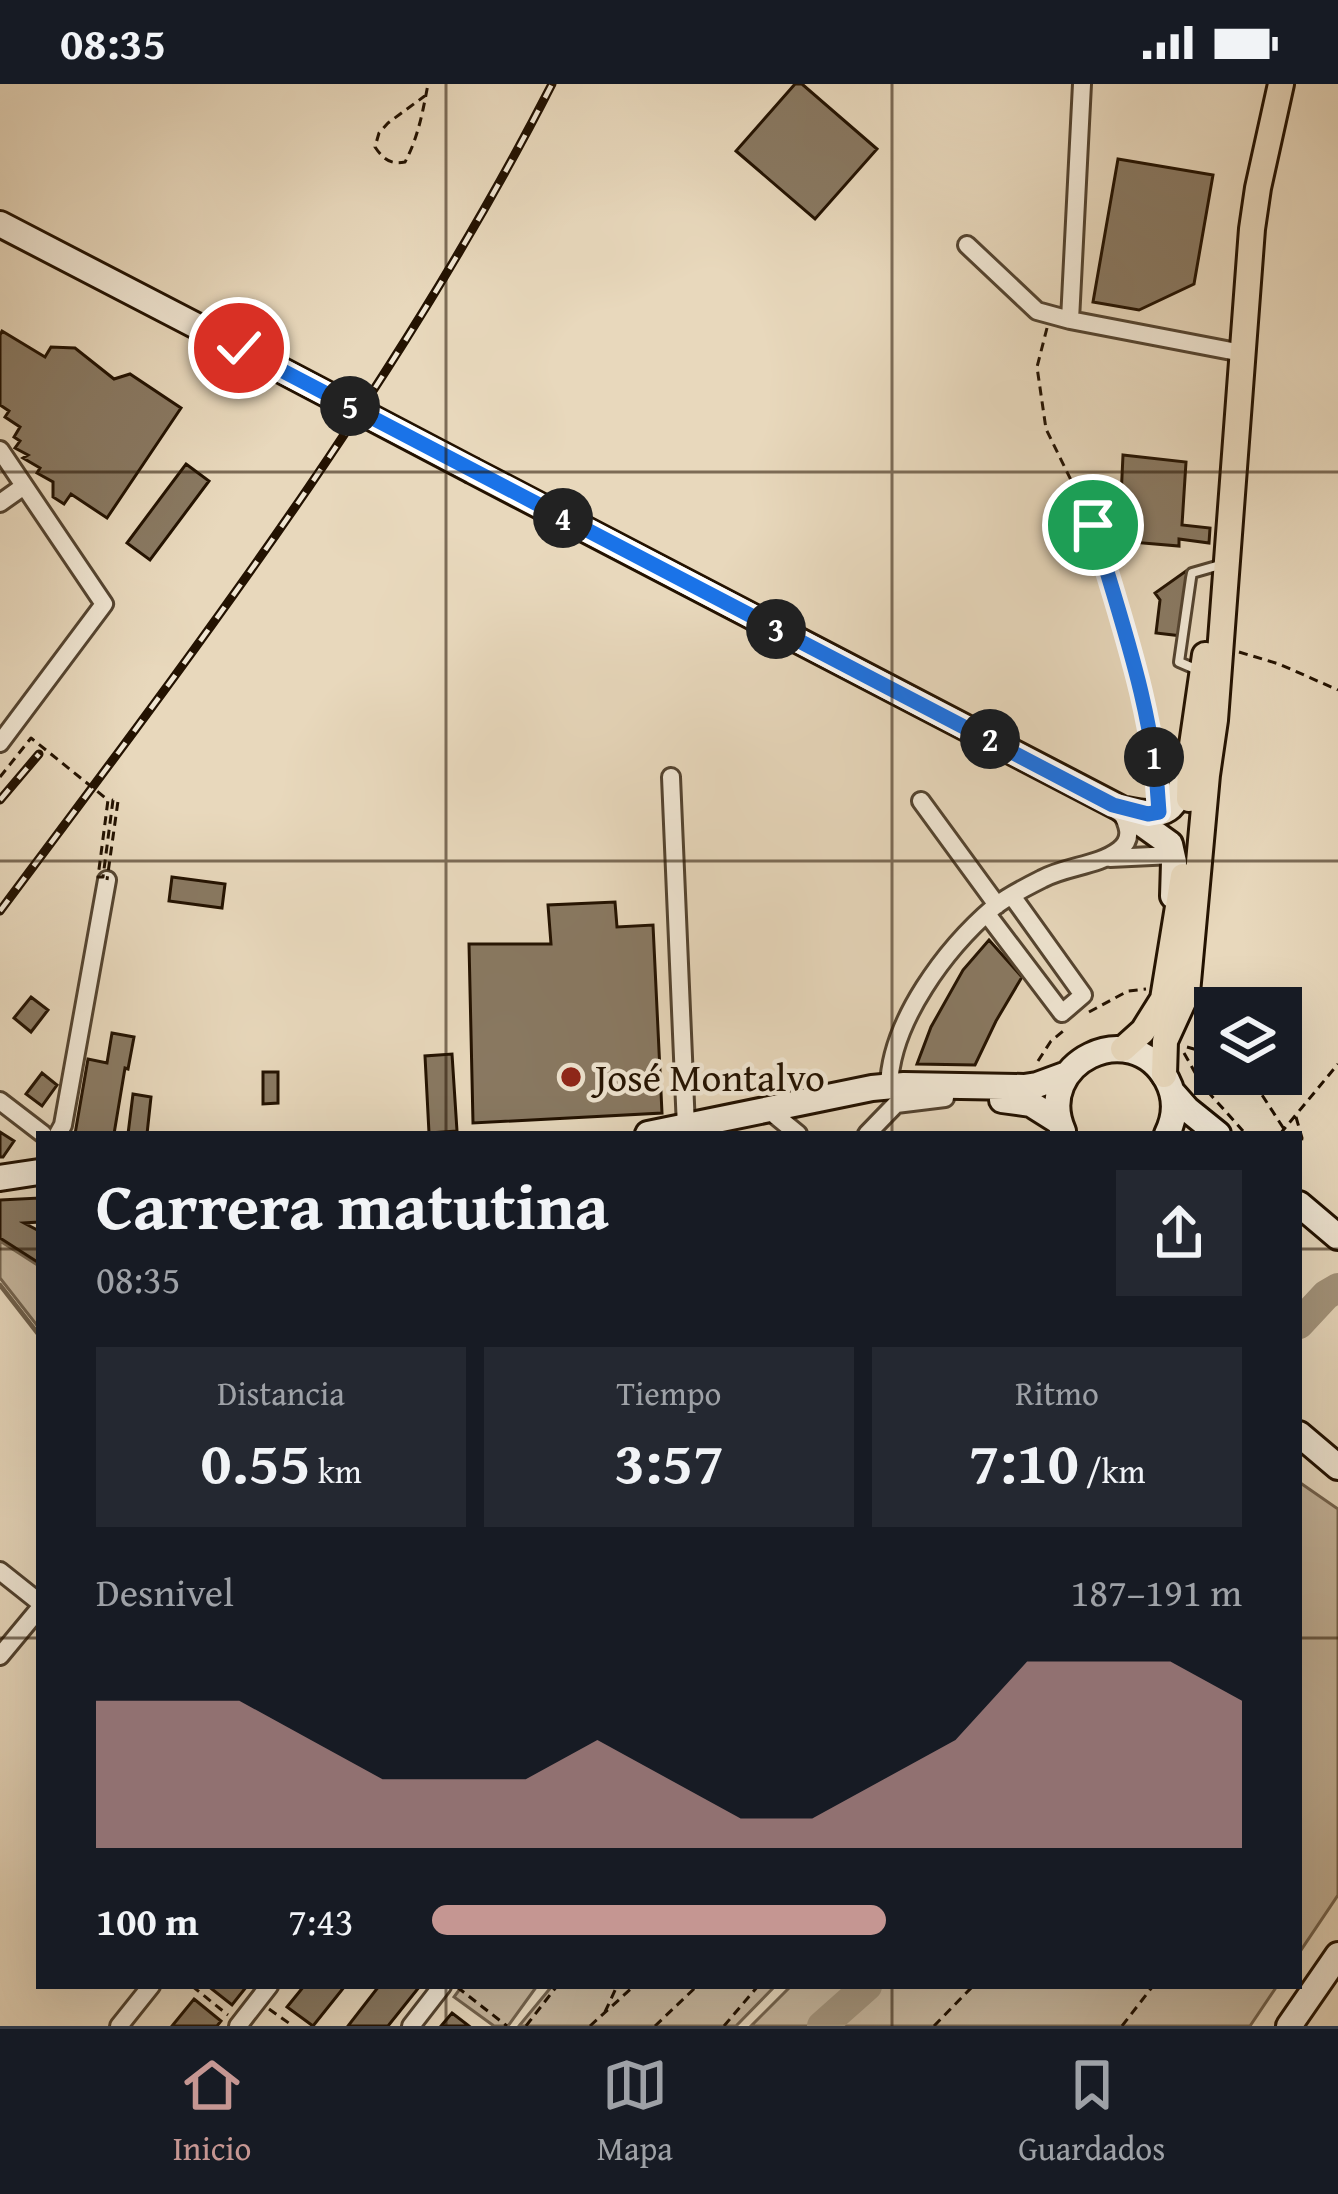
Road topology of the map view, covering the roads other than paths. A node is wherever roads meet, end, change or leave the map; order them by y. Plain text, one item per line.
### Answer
1 (1082, 84) edge
2 (1280, 84) edge
3 (0, 224) edge
4 (967, 245) dead end
5 (1070, 320) junction
6 (1242, 353) junction
7 (0, 450) edge
8 (24, 486) junction
9 (0, 503) edge
10 (1222, 566) junction
11 (0, 742) edge
12 (1190, 759) junction
13 (671, 777) dead end
14 (921, 801) dead end
15 (1120, 808) junction
16 (1173, 855) junction
17 (1103, 858) junction
18 (107, 880) road end
19 (999, 905) junction
20 (1175, 921) junction
21 (1123, 1048) junction
22 (1067, 1074) junction
23 (1175, 1074) junction
24 (889, 1086) junction
25 (945, 1097) junction
26 (0, 1101) edge
27 (776, 1116) junction
28 (725, 1120) junction
29 (686, 1127) junction
30 (1061, 1127) edge
31 (39, 1131) edge
32 (60, 1131) edge
33 (664, 1131) edge
34 (795, 1131) edge
35 (870, 1131) edge
36 (1169, 1131) edge
37 (1229, 1131) edge
38 (36, 1172) edge
39 (0, 1178) edge
40 (1302, 1207) edge
41 (1338, 1237) edge
42 (1302, 1437) edge
43 (1338, 1467) edge
44 (0, 1570) edge
45 (36, 1603) edge
46 (36, 1610) edge
47 (0, 1657) edge
48 (1338, 1955) edge
49 (149, 1989) edge
50 (440, 1989) edge
51 (264, 1993) edge
52 (238, 2025) edge
53 (119, 2026) edge
54 (411, 2026) edge
55 (1289, 2026) edge

1 - 5 street
2 - 6 main road
3 - 15 main road, bridge
4 - 5 street
5 - 6 street
6 - 10 main road
7 - 8 street
8 - 9 street
8 - 11 street
10 - 12 main road
10 - 23 main road
12 - 15 main road
12 - 20 main road
13 - 29 street
14 - 19 street
15 - 16 main road
15 - 17 street
16 - 17 street
16 - 20 main road
17 - 19 street
18 - 32 street
19 - 19 street
19 - 24 street
20 - 21 main road
21 - 22 main road
21 - 23 main road
22 - 24 main road
22 - 30 main road
23 - 36 main road
23 - 37 main road
24 - 28 main road
25 - 27 main road
25 - 30 main road
25 - 35 street
26 - 31 street
27 - 28 main road
27 - 34 street
28 - 29 main road
29 - 33 main road
38 - 39 main road
40 - 41 main road
42 - 43 main road
44 - 45 street
46 - 47 street
48 - 55 main road
49 - 53 street
50 - 54 street
51 - 52 street

